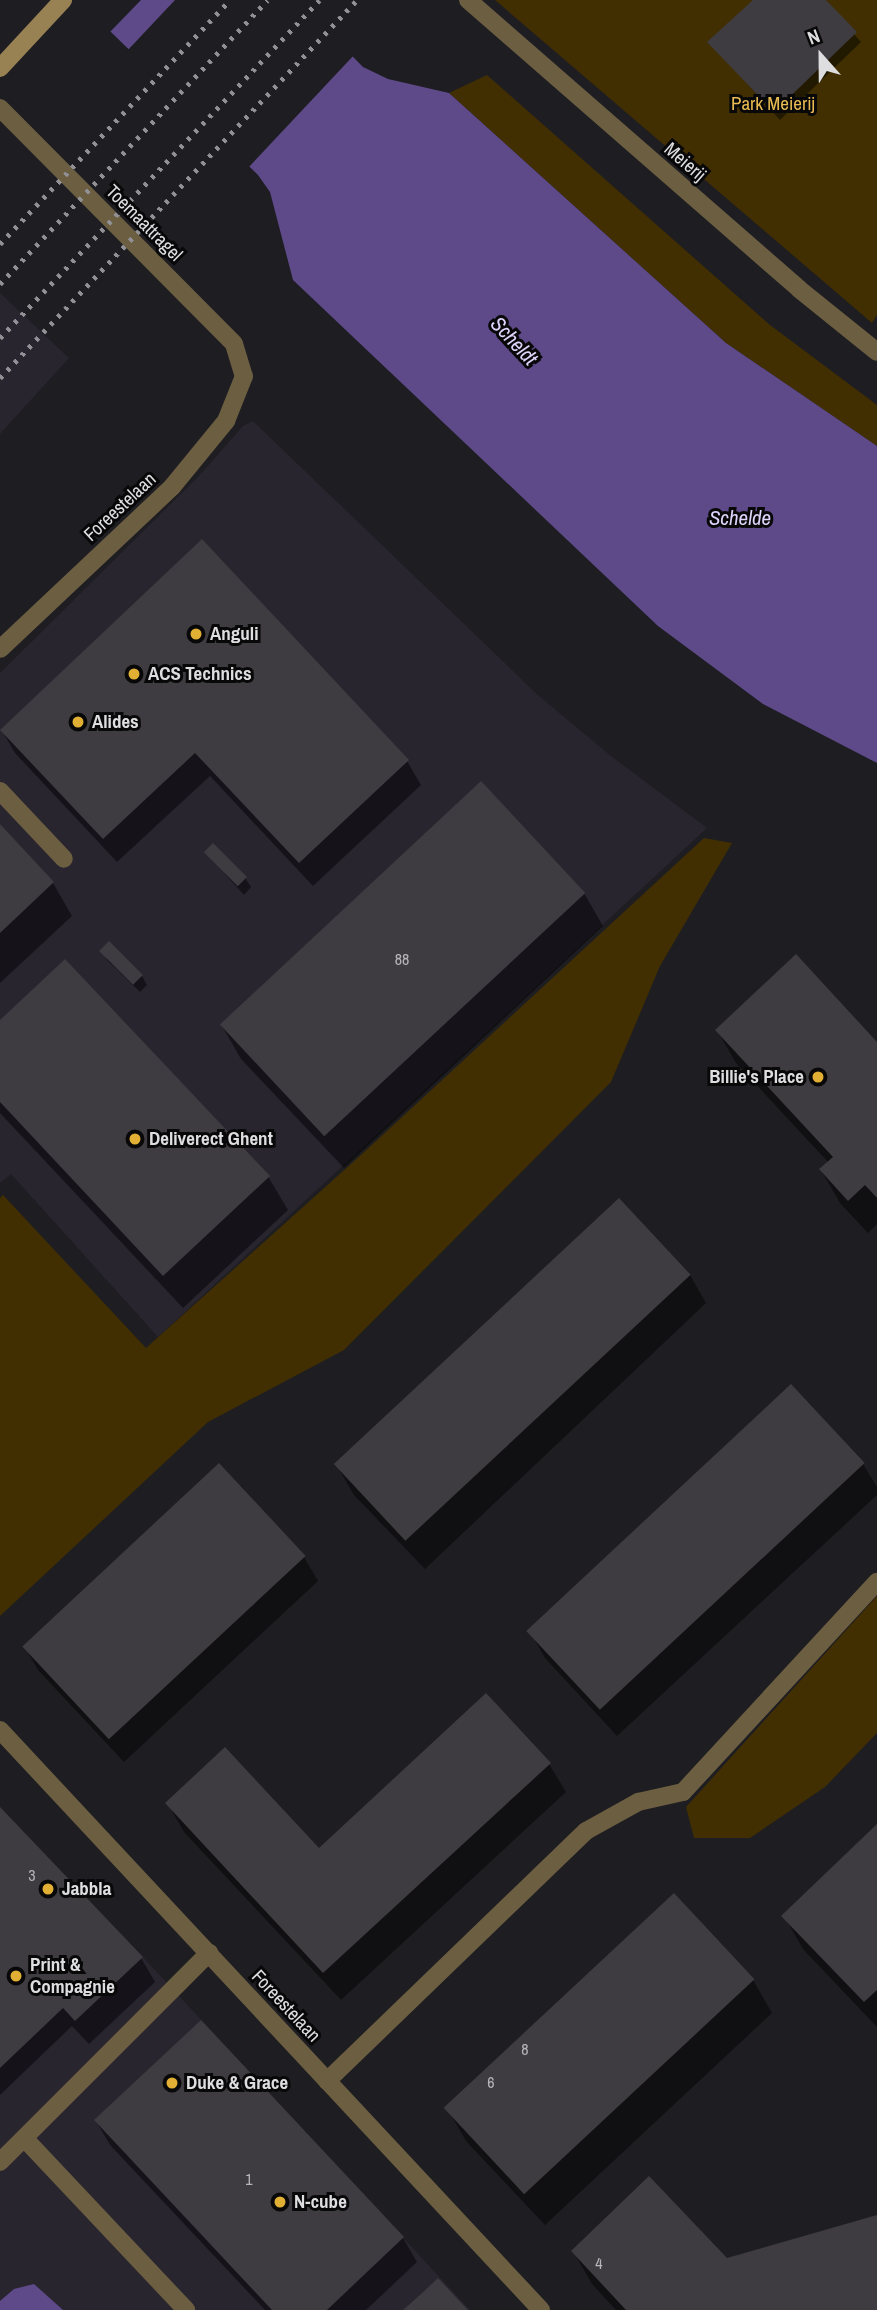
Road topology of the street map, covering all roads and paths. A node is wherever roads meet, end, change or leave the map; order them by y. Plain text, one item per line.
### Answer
1 (63, 0) edge
2 (468, 0) edge
3 (0, 68) edge
4 (0, 108) edge
5 (877, 352) edge
6 (244, 376) joint
7 (0, 649) edge
8 (0, 791) edge
9 (64, 859) dead end
10 (877, 1582) edge
11 (0, 1730) edge
12 (209, 1953) junction
13 (327, 2081) junction
14 (25, 2139) junction
15 (0, 2162) edge
16 (186, 2310) edge
17 (541, 2310) edge

1 - 3 street
2 - 5 street, Meierij
4 - 6 street, Toemaattragel
6 - 7 street, Foreestelaan
8 - 9 street
10 - 13 street
11 - 12 street, Foreestelaan
12 - 13 street, Foreestelaan
12 - 14 street
13 - 17 street, Foreestelaan
14 - 15 street
14 - 16 street

